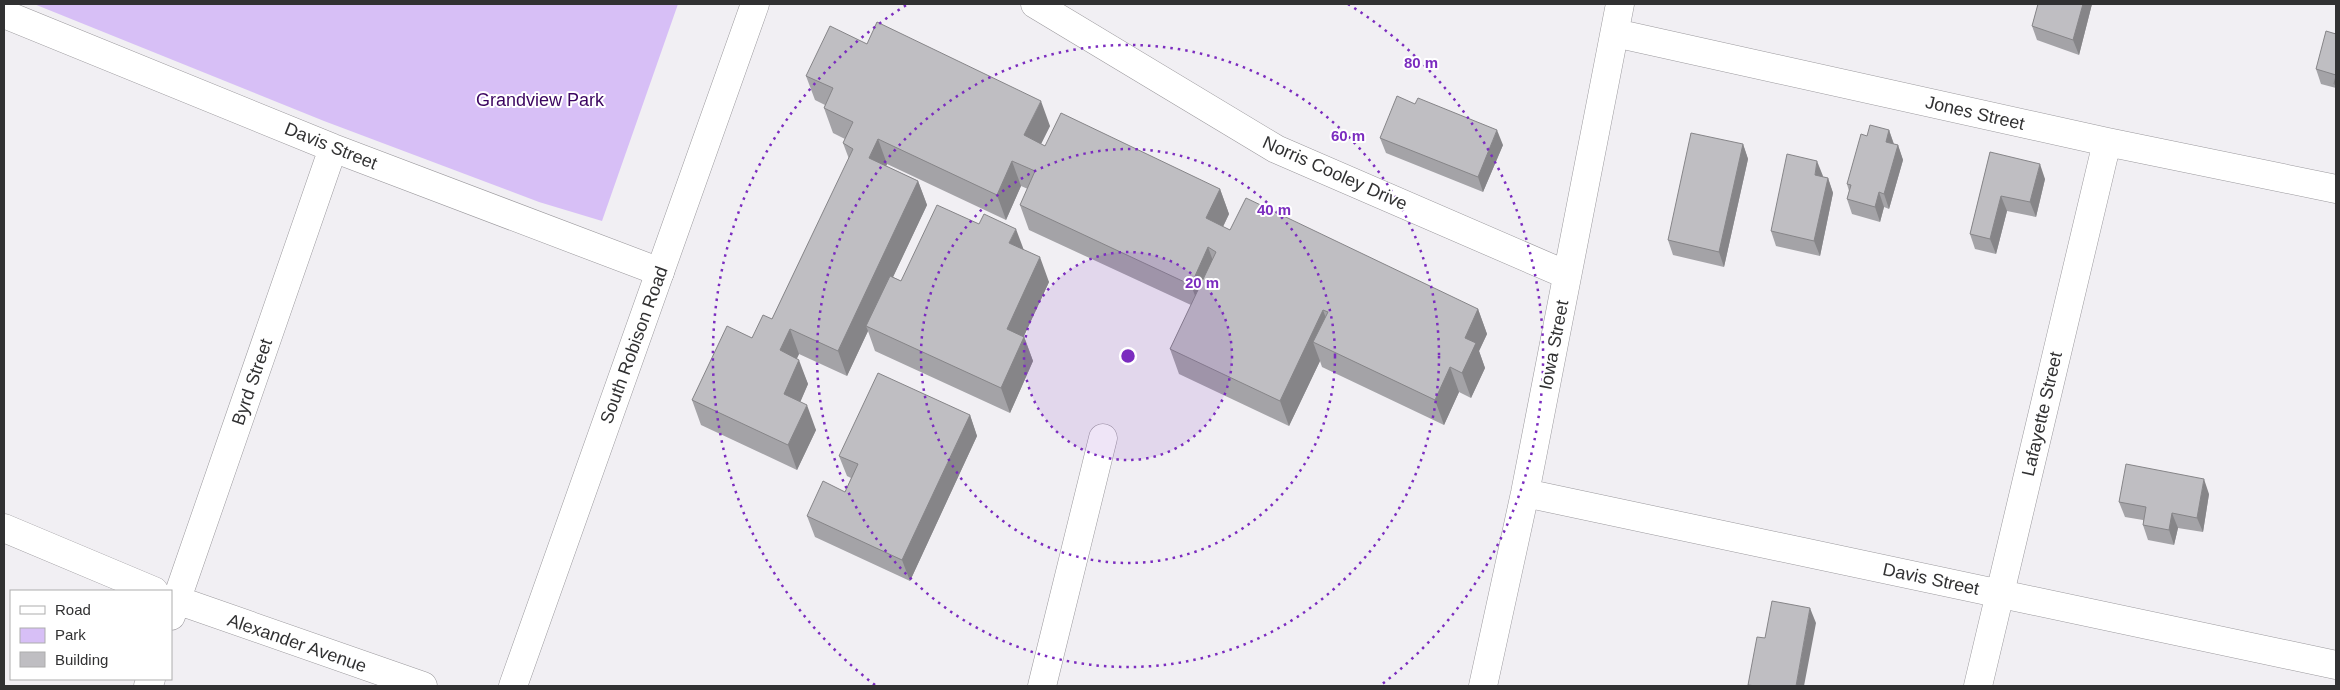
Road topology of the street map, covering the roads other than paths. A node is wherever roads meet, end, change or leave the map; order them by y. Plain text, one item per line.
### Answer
1 (755, 4) edge
2 (1035, 4) edge
3 (1620, 4) edge
4 (4, 14) edge
5 (1615, 33) junction
6 (2107, 142) junction
7 (333, 148) junction
8 (2336, 189) edge
9 (660, 272) junction
10 (1567, 275) junction
11 (1103, 438) dead end
12 (1525, 493) junction
13 (4, 528) edge
14 (143, 590) edge
15 (172, 590) edge
16 (2000, 593) junction
17 (172, 602) edge
18 (2336, 665) edge
19 (424, 686) edge
20 (513, 686) edge
21 (1042, 686) edge
22 (1483, 686) edge
23 (1978, 686) edge

1 - 9 street, South Robison Road
2 - 10 street, Norris Cooley Drive
3 - 5 street, Iowa Street
4 - 7 street, Davis Street
5 - 6 street, Jones Street
5 - 10 street, Iowa Street
6 - 8 street, Jones Street
6 - 16 street, Lafayette Street
7 - 9 street, Davis Street
7 - 15 street, Byrd Street
9 - 20 street, South Robison Road
10 - 12 street, Iowa Street
11 - 21 street
12 - 16 street, Davis Street
12 - 22 street, Iowa Street
13 - 14 street, Alexander Avenue
16 - 18 street, Davis Street
16 - 23 street, Lafayette Street
17 - 19 street, Alexander Avenue

